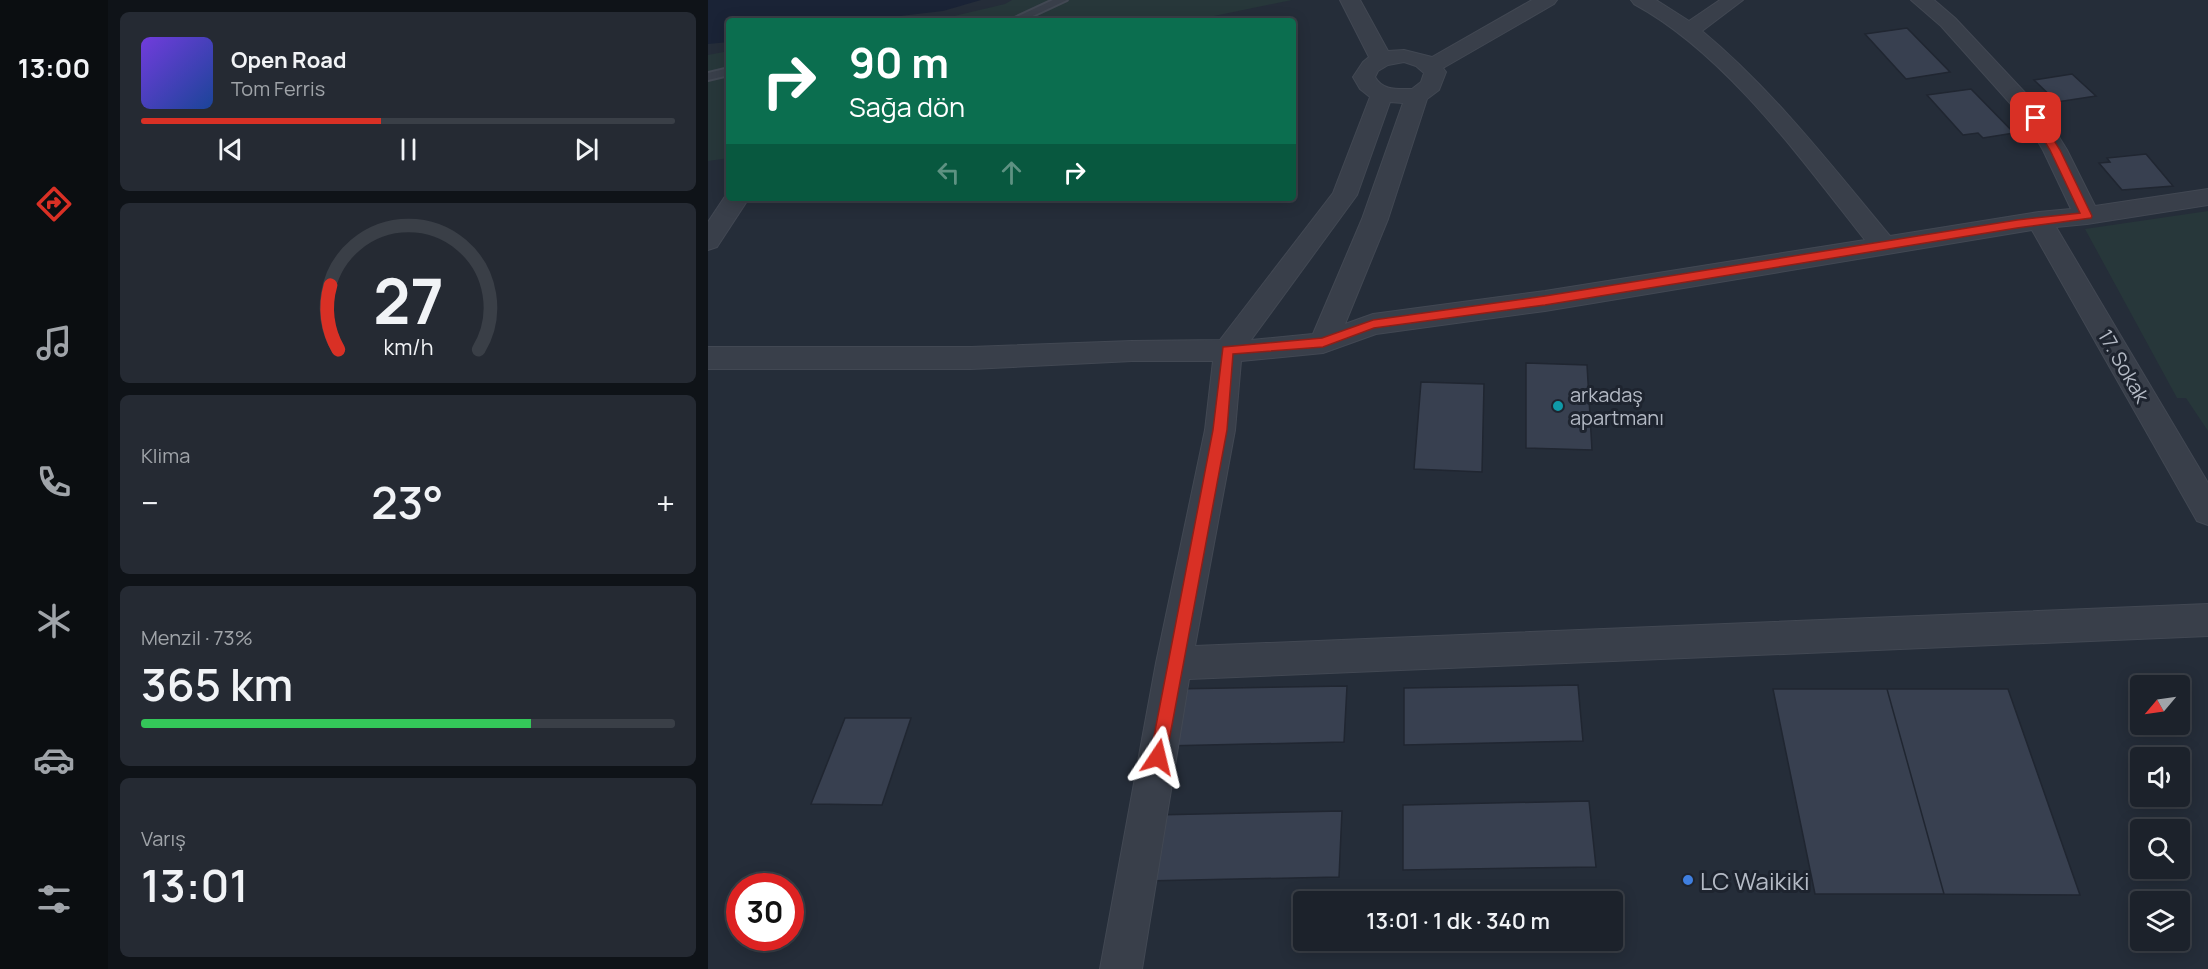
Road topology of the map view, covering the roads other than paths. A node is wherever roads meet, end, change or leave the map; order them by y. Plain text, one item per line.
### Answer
1 (1062, 0) edge
2 (1350, 0) edge
3 (1547, 0) edge
4 (1641, 0) edge
5 (1733, 0) edge
6 (1921, 0) edge
7 (1020, 18) edge
8 (1688, 31) junction
9 (1381, 59) junction
10 (1431, 66) junction
11 (726, 72) edge
12 (708, 77) edge
13 (1382, 94) junction
14 (1417, 96) junction
15 (2208, 197) edge
16 (735, 201) edge
17 (2087, 216) junction
18 (2039, 220) junction
19 (708, 241) edge
20 (1883, 245) junction
21 (1323, 343) junction
22 (1228, 350) junction
23 (708, 358) edge
24 (2208, 512) edge
25 (2208, 620) edge
26 (1174, 663) junction
27 (1121, 969) edge

1 - 7 lane
2 - 9 street
3 - 10 street
4 - 8 street
5 - 8 street
6 - 17 street
8 - 20 street
9 - 10 street
9 - 13 street
10 - 14 street
11 - 12 lane
13 - 14 street
13 - 22 street
14 - 21 street
15 - 17 street
16 - 19 street
17 - 18 street
18 - 20 street
18 - 24 street, 17. Sokak
20 - 21 street
21 - 22 street
22 - 23 street
22 - 26 street
25 - 26 street
26 - 27 street

